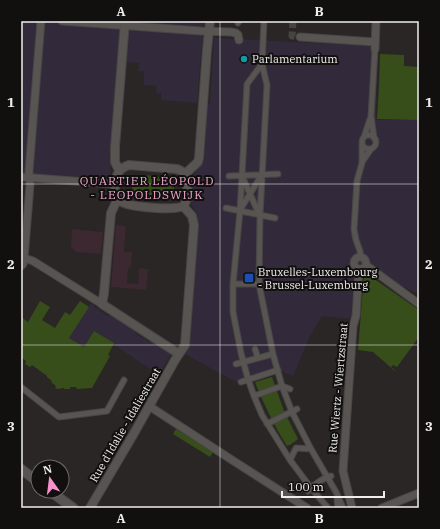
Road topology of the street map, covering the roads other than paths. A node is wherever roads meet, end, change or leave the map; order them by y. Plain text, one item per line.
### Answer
1 (41, 21) edge
2 (62, 21) edge
3 (210, 21) edge
4 (264, 21) edge
5 (376, 21) edge
6 (125, 23) edge
7 (209, 31) junction
8 (300, 37) dead end
9 (239, 40) dead end
10 (375, 45) junction
11 (262, 64) junction
12 (371, 116) junction
13 (364, 137) junction
14 (374, 138) junction
15 (362, 144) junction
16 (371, 149) junction
17 (362, 163) junction
18 (119, 170) junction
19 (185, 174) junction
20 (278, 174) dead end
21 (242, 175) junction
22 (262, 175) junction
23 (229, 176) dead end
24 (21, 177) edge
25 (29, 178) junction
26 (114, 184) junction
27 (250, 194) junction
28 (118, 198) junction
29 (183, 206) junction
30 (226, 208) dead end
31 (240, 211) junction
32 (260, 215) junction
33 (275, 218) dead end
34 (361, 257) junction
35 (24, 258) junction
36 (366, 265) junction
37 (21, 266) edge
38 (359, 270) junction
39 (233, 284) junction
40 (249, 284) junction
41 (260, 284) junction
42 (249, 290) dead end
43 (102, 304) junction
44 (419, 304) edge
45 (256, 349) dead end
46 (179, 354) junction
47 (273, 354) junction
48 (258, 358) junction
49 (243, 362) junction
50 (236, 364) dead end
51 (278, 370) junction
52 (248, 379) junction
53 (124, 380) dead end
54 (241, 382) dead end
55 (282, 386) junction
56 (21, 387) edge
57 (290, 389) dead end
58 (254, 396) junction
59 (149, 406) junction
60 (297, 408) dead end
61 (292, 412) junction
62 (262, 415) junction
63 (256, 419) dead end
64 (267, 424) junction
65 (311, 449) junction
66 (290, 460) junction
67 (21, 469) edge
68 (30, 476) edge
69 (330, 476) junction
70 (310, 490) junction
71 (336, 492) junction
72 (419, 493) edge
73 (61, 499) edge
74 (73, 508) edge
75 (90, 508) edge
76 (307, 508) edge
77 (328, 508) edge
78 (336, 508) edge
79 (343, 508) edge
80 (352, 508) edge
81 (382, 508) edge

1 - 25 street
2 - 6 street
3 - 7 street
4 - 11 street
5 - 10 street
6 - 7 street
6 - 18 street
7 - 9 street
7 - 19 street
8 - 10 street
10 - 12 street, Rue Wiertz - Wiertzstraat
11 - 21 street
11 - 22 street
12 - 13 street, Rue Wiertz - Wiertzstraat
12 - 14 street, Rue Wiertz - Wiertzstraat
13 - 14 street
13 - 15 street, Rue Wiertz - Wiertzstraat
14 - 16 street, Rue Wiertz - Wiertzstraat
15 - 16 street
15 - 17 street, Rue Wiertz - Wiertzstraat
16 - 17 street, Rue Wiertz - Wiertzstraat
17 - 34 street, Rue Wiertz - Wiertzstraat
18 - 19 street
18 - 26 street
19 - 29 street
20 - 22 street
21 - 22 street
21 - 23 street
21 - 27 street
21 - 31 street
22 - 27 street
22 - 32 street
24 - 25 street
25 - 26 street
25 - 35 street
26 - 28 street
27 - 31 street
27 - 32 street
28 - 29 street
28 - 43 street
29 - 46 street, Rue d'Idalie - Idaliestraat
30 - 31 street
31 - 32 street
31 - 39 street
32 - 33 street
32 - 41 street
34 - 36 street, Rue Wiertz - Wiertzstraat
34 - 38 street, Rue Wiertz - Wiertzstraat
35 - 37 street
35 - 43 street
36 - 38 street
36 - 44 street
38 - 80 street, Rue Wiertz - Wiertzstraat
39 - 40 street
39 - 49 street
40 - 41 street
40 - 42 street
41 - 47 street
43 - 46 street
45 - 48 street
46 - 59 street, Rue d'Idalie - Idaliestraat
47 - 48 street
47 - 51 street
48 - 49 street
49 - 50 street
49 - 52 street
51 - 52 street
51 - 55 street
52 - 54 street
52 - 58 street
53 - 56 street
55 - 57 street
55 - 58 street
55 - 61 street
58 - 62 street
59 - 75 street, Rue d'Idalie - Idaliestraat
59 - 76 street
60 - 61 street
61 - 64 street
61 - 65 street
62 - 63 street
62 - 64 street
64 - 66 street
65 - 66 street
65 - 69 street
66 - 70 street
67 - 68 main road
69 - 70 street
69 - 71 street
70 - 77 street
71 - 78 street
71 - 79 street
72 - 81 street
73 - 74 main road

